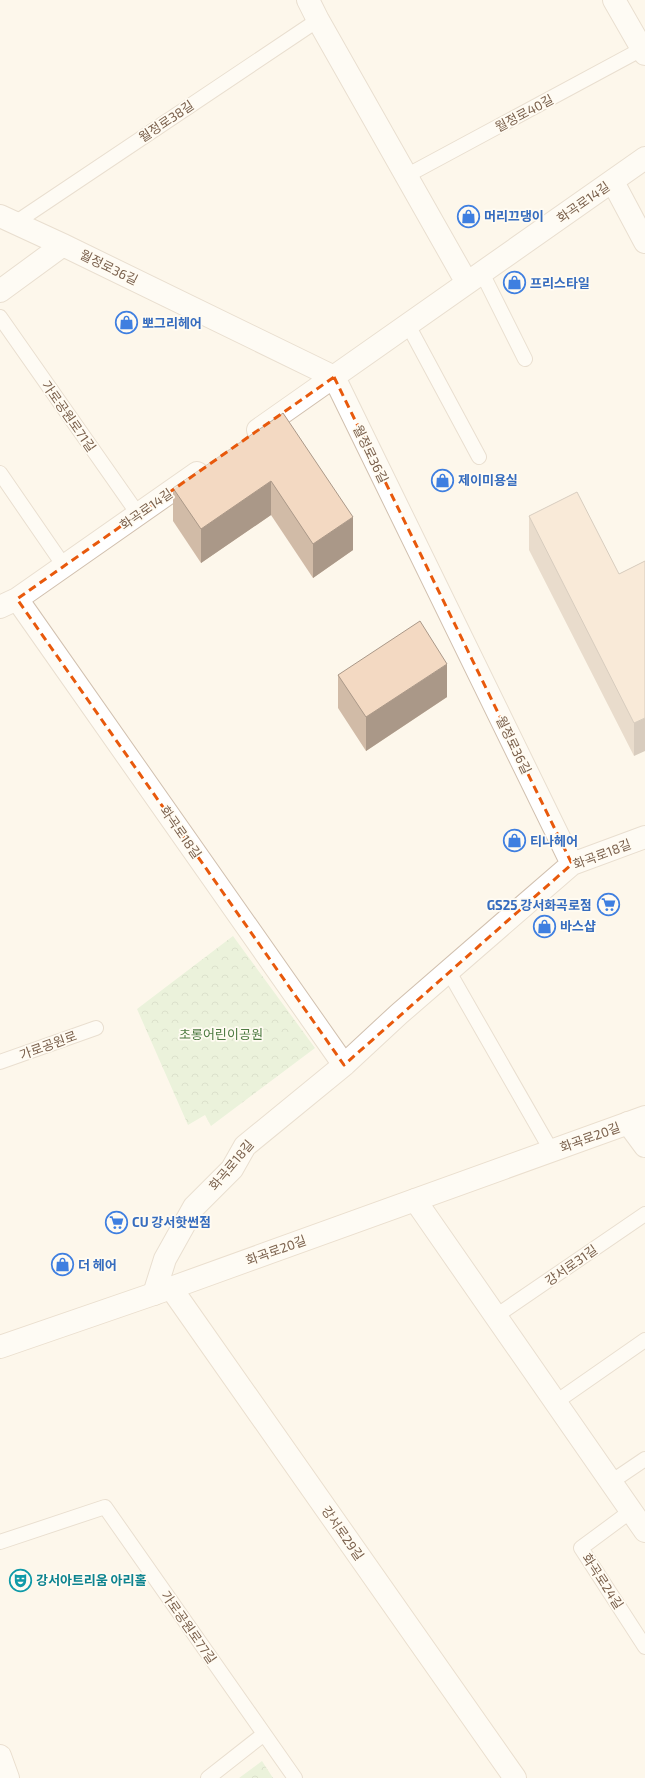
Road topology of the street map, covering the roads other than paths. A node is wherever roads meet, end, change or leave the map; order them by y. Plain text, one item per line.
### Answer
1 (308, 0) edge
2 (614, 0) edge
3 (318, 20) junction
4 (644, 52) edge
5 (645, 158) edge
6 (406, 176) junction
7 (613, 182) junction
8 (8, 220) edge
9 (645, 242) edge
10 (63, 245) junction
11 (474, 278) junction
12 (0, 290) edge
13 (0, 317) edge
14 (408, 325) junction
15 (525, 359) dead end
16 (334, 377) junction
17 (242, 441) edge
18 (479, 458) dead end
19 (216, 459) edge
20 (0, 473) edge
21 (138, 514) junction
22 (64, 566) junction
23 (8, 603) edge
24 (645, 837) edge
25 (572, 864) junction
26 (448, 972) junction
27 (96, 1028) dead end
28 (0, 1062) edge
29 (344, 1064) junction
30 (637, 1120) edge
31 (645, 1146) edge
32 (551, 1150) junction
33 (415, 1200) junction
34 (645, 1214) edge
35 (163, 1291) junction
36 (496, 1316) junction
37 (645, 1340) edge
38 (0, 1347) edge
39 (556, 1402) junction
40 (645, 1459) edge
41 (611, 1482) junction
42 (631, 1511) junction
43 (645, 1531) edge
44 (0, 1542) edge
45 (645, 1646) edge
46 (264, 1734) junction
47 (0, 1756) edge
48 (8, 1778) edge
49 (208, 1778) edge
50 (295, 1778) edge
51 (515, 1778) edge

1 - 3 street
2 - 4 street, 월정로40길
3 - 6 street
3 - 8 lane, 월정로38길
4 - 6 lane, 월정로40길
5 - 7 street, 화곡로14길
6 - 11 street
7 - 9 street
7 - 11 street, 화곡로14길
8 - 10 street, 월정로36길
10 - 12 street
10 - 16 street, 월정로36길
11 - 14 street, 화곡로14길
11 - 15 lane
13 - 21 lane, 가로공원로71길
14 - 16 street, 화곡로14길
14 - 18 lane
16 - 17 street, 화곡로14길
16 - 25 street, 월정로36길
19 - 21 street, 화곡로14길
20 - 22 lane
21 - 22 street, 화곡로14길
22 - 23 street, 화곡로14길
23 - 29 street, 화곡로18길
24 - 25 street, 화곡로18길
25 - 26 street, 화곡로18길
26 - 29 street, 화곡로18길
26 - 32 lane, 화곡로20길
27 - 28 lane, 가로공원로
29 - 35 street, 화곡로18길
30 - 31 street, 화곡로20길
30 - 32 street, 화곡로20길
32 - 33 street, 화곡로20길
33 - 35 street, 화곡로20길
33 - 36 street
34 - 36 lane, 강서로31길
35 - 38 street, 화곡로20길
35 - 51 street, 강서로29길
36 - 39 street
37 - 39 lane
39 - 41 street
40 - 41 lane
41 - 42 street
42 - 43 street
42 - 45 lane, 화곡로24길
44 - 46 lane, 가로공원로77길
46 - 49 lane
46 - 50 lane, 가로공원로77길
47 - 48 street

